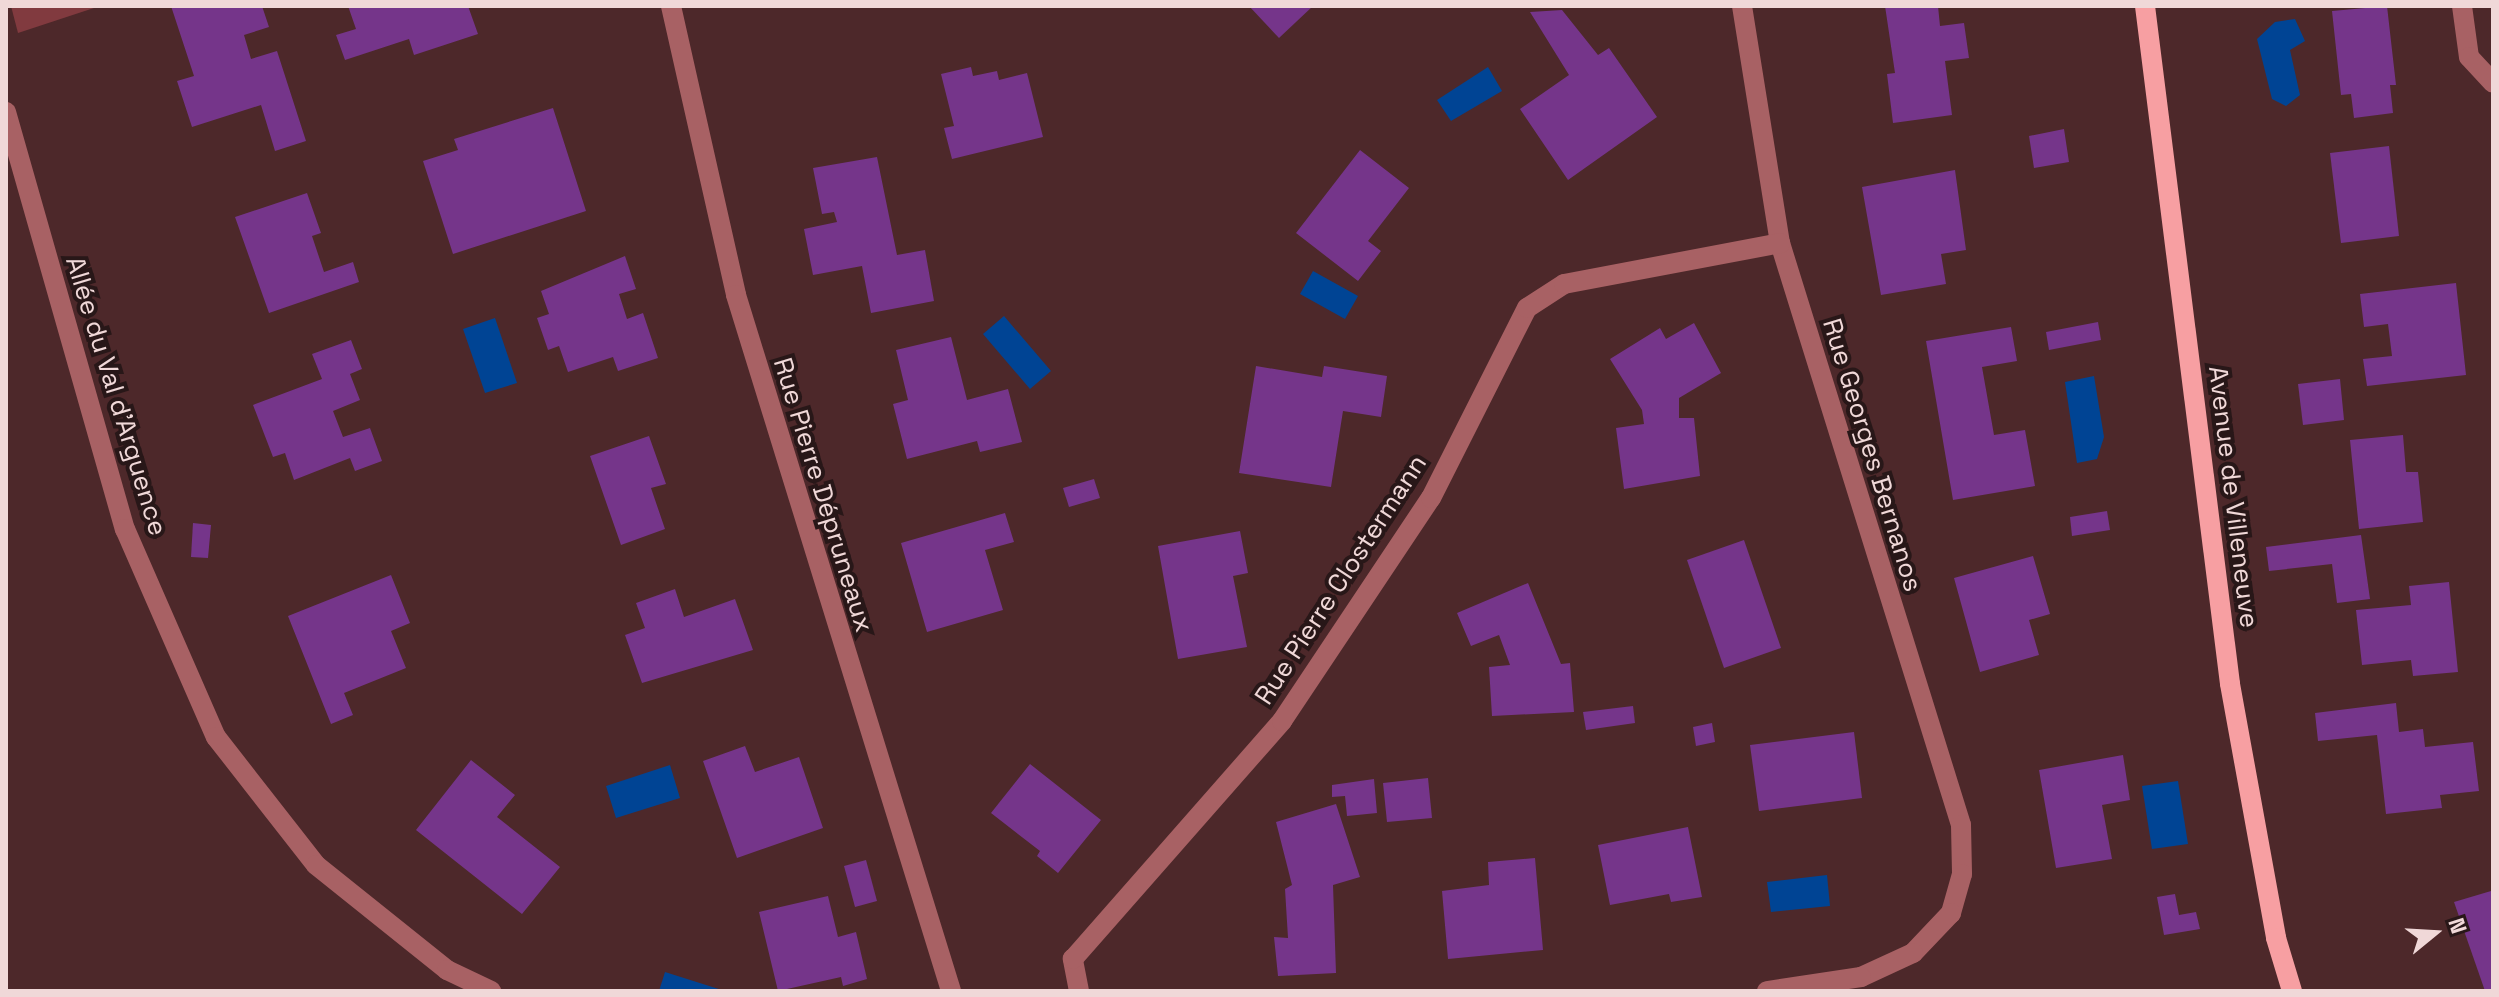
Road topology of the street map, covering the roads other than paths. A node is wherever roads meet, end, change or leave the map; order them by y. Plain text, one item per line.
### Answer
1 (671, 6) edge
2 (1742, 6) edge
3 (2145, 6) edge
4 (2462, 6) edge
5 (2493, 83) edge
6 (6, 112) edge
7 (1780, 243) junction
8 (491, 991) edge
9 (951, 991) edge
10 (1079, 991) edge
11 (1767, 991) edge
12 (2292, 991) edge

1 - 9 street, Rue Pierre Dépruneaux
2 - 7 street, Rue Georges Bernanos
3 - 12 main road, Avenue de Villeneuve
4 - 5 street
6 - 8 street, Allée du Val d'Arguence
7 - 10 street, Rue Pierre Clostermann
7 - 11 street, Rue Georges Bernanos

